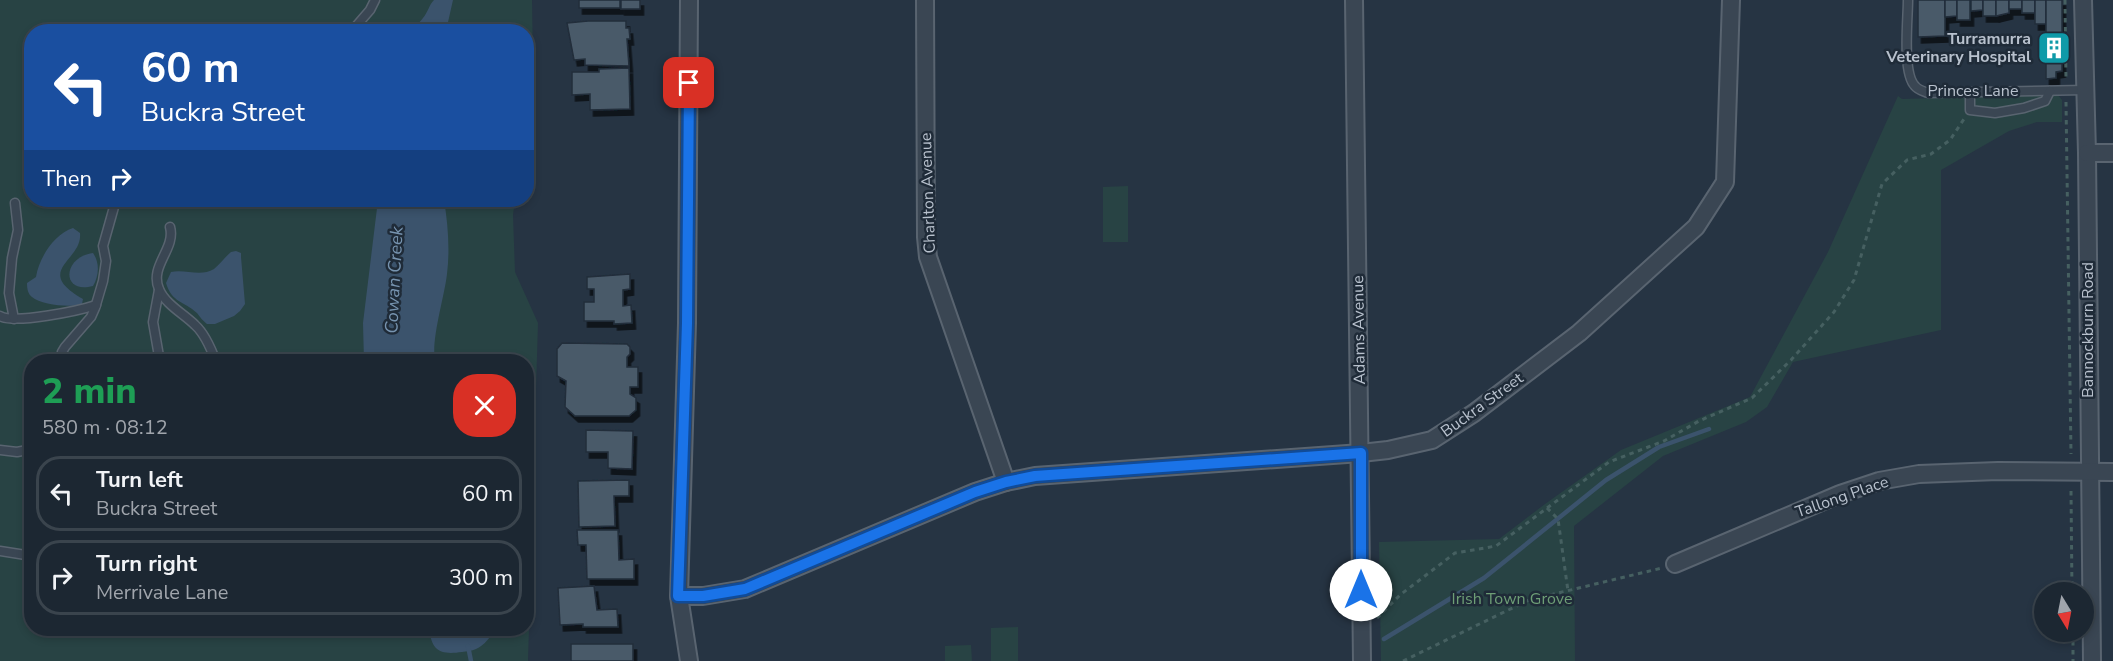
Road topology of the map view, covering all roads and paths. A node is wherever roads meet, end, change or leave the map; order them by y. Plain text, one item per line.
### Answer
1 (375, 0) edge
2 (689, 0) edge
3 (925, 0) edge
4 (1354, 0) edge
5 (1731, 0) edge
6 (1908, 0) edge
7 (2065, 0) edge
8 (2084, 0) edge
9 (358, 24) edge
10 (2066, 90) junction
11 (2085, 90) junction
12 (2050, 91) junction
13 (1970, 92) junction
14 (1970, 110) junction
15 (2087, 153) junction
16 (2113, 153) edge
17 (15, 203) dead end
18 (114, 207) edge
19 (170, 227) dead end
20 (159, 290) junction
21 (96, 305) junction
22 (0, 316) edge
23 (14, 319) junction
24 (62, 354) edge
25 (159, 354) edge
26 (212, 354) edge
27 (0, 450) edge
28 (24, 451) edge
29 (1361, 453) junction
30 (2071, 454) dead end
31 (2090, 472) junction
32 (2113, 472) edge
33 (1006, 482) junction
34 (2071, 491) dead end
35 (1547, 508) junction
36 (0, 551) edge
37 (24, 555) edge
38 (1675, 564) joint
39 (2072, 582) edge
40 (1568, 591) junction
41 (678, 596) junction
42 (1362, 635) junction
43 (2073, 642) edge
44 (689, 661) edge
45 (1362, 661) edge
46 (1403, 661) edge
47 (2073, 661) edge
48 (2092, 661) edge

1 - 9 lane
2 - 41 street
3 - 33 street, Charlton Avenue
4 - 29 street, Adams Avenue
5 - 29 street, Buckra Street
6 - 13 lane, Princes Lane
7 - 10 path
8 - 11 street, Bannockburn Road
10 - 11 lane, Princes Lane
10 - 12 lane, Princes Lane
10 - 30 path
11 - 15 street, Bannockburn Road
12 - 13 lane, Princes Lane
12 - 14 lane
13 - 14 lane
14 - 35 path
15 - 16 street
15 - 31 street, Bannockburn Road
17 - 23 lane
18 - 21 lane
19 - 20 lane
20 - 25 lane
20 - 26 lane
21 - 23 lane
21 - 24 lane
22 - 23 lane
27 - 28 lane
29 - 33 street, Buckra Street
29 - 42 street, Adams Avenue
31 - 32 street, Tallong Place
31 - 38 street, Tallong Place
31 - 48 street, Bannockburn Road
33 - 41 street, Buckra Street
34 - 39 path
35 - 40 path
35 - 42 path
36 - 37 lane
38 - 40 path
40 - 46 path
41 - 44 street
42 - 45 street, Adams Avenue
43 - 47 path

